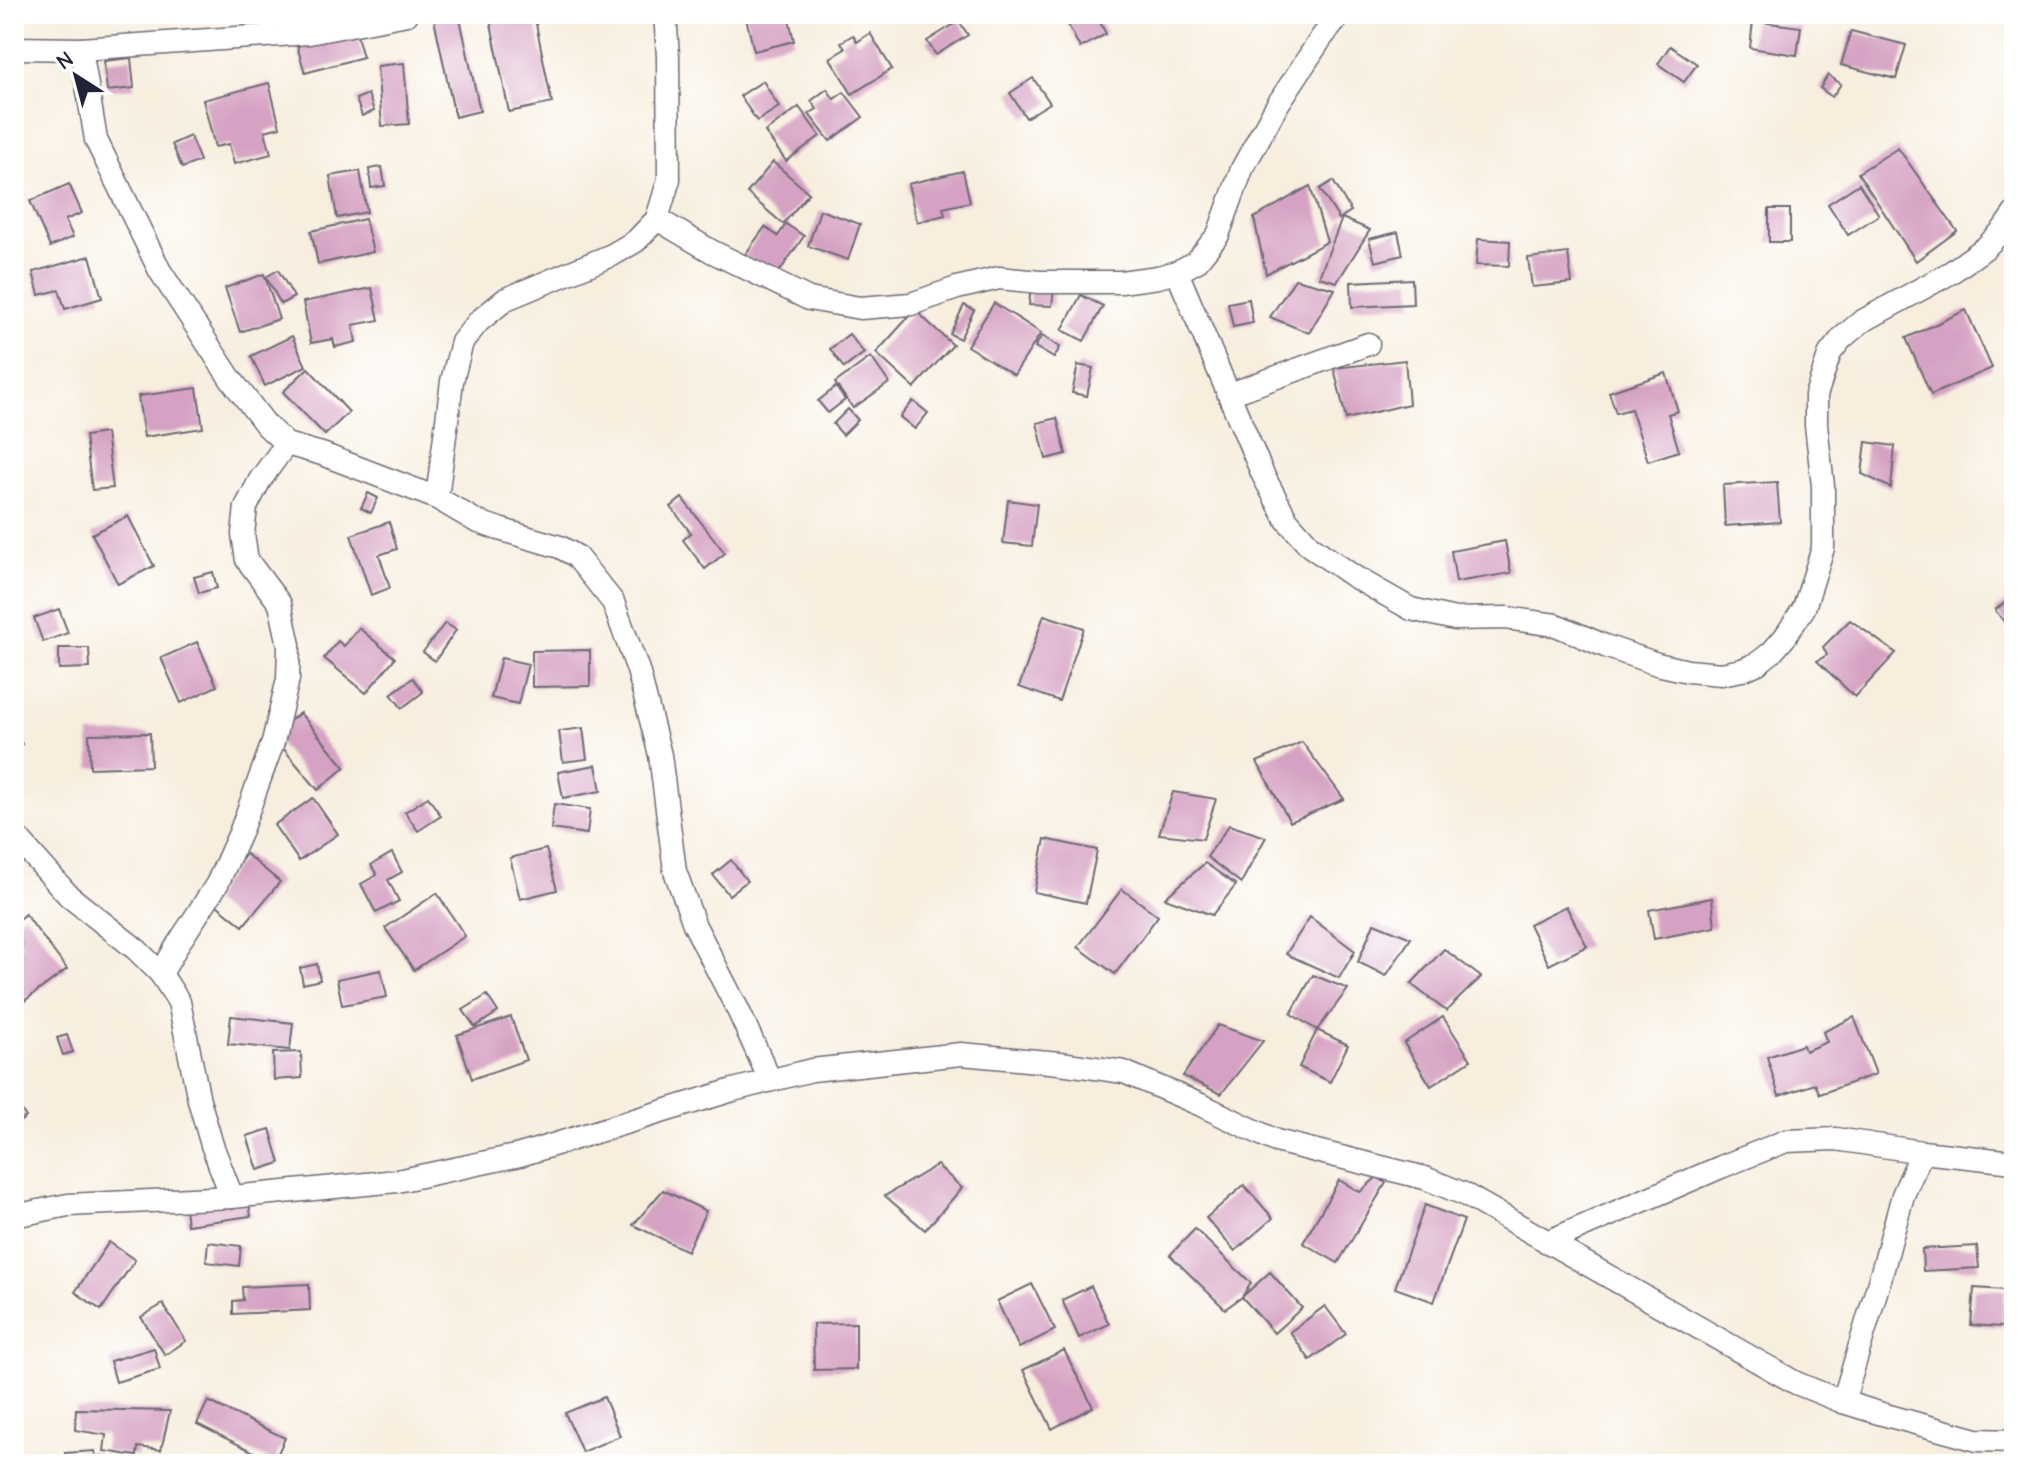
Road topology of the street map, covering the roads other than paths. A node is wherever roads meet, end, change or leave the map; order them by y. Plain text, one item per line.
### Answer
1 (407, 14) edge
2 (665, 14) edge
3 (1341, 14) edge
4 (310, 24) edge
5 (14, 48) edge
6 (81, 49) junction
7 (2014, 214) edge
8 (657, 219) junction
9 (1177, 272) junction
10 (1368, 344) dead end
11 (1230, 394) junction
12 (286, 444) junction
13 (437, 498) junction
14 (14, 834) edge
15 (161, 974) junction
16 (770, 1080) junction
17 (1922, 1152) junction
18 (2014, 1162) edge
19 (232, 1197) junction
20 (14, 1216) edge
21 (1547, 1242) junction
22 (1843, 1402) junction
23 (2014, 1441) edge

1 - 4 street
2 - 8 street
3 - 9 street
4 - 6 street
5 - 6 street
6 - 12 street
7 - 11 street
8 - 9 street
8 - 13 street
9 - 11 street
10 - 11 street
12 - 13 street
12 - 15 street
13 - 16 street
14 - 15 street
15 - 19 street
16 - 19 street
16 - 21 street
17 - 18 street
17 - 21 street
17 - 22 street
19 - 20 street
21 - 22 street
22 - 23 street

